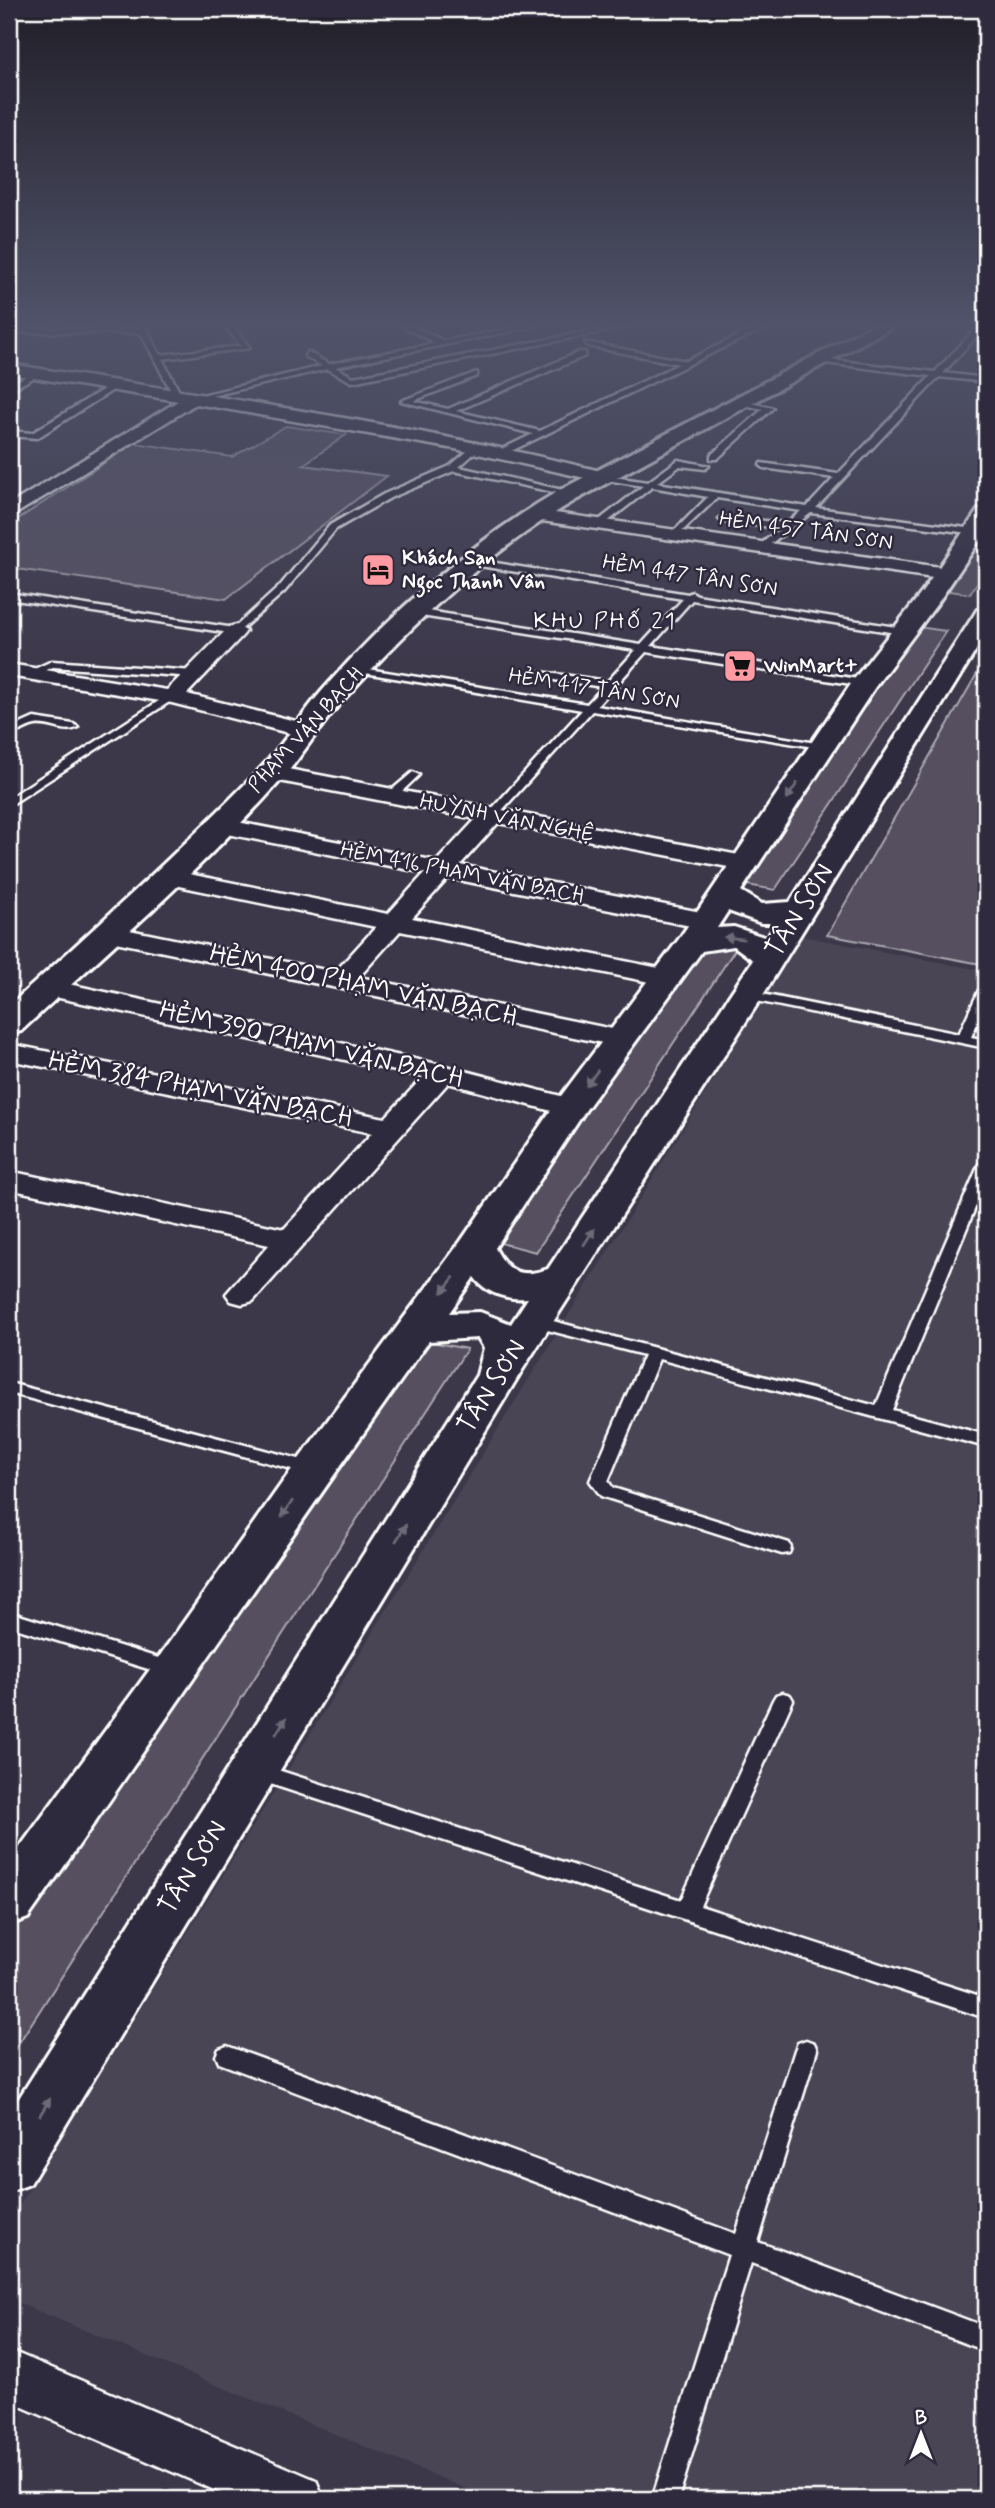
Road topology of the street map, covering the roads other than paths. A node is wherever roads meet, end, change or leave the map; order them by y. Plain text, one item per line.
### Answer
1 (113, 443) edge
2 (454, 443) edge
3 (520, 443) edge
4 (665, 443) edge
5 (730, 443) edge
6 (874, 443) edge
7 (476, 447) junction
8 (503, 452) junction
9 (714, 457) dead end
10 (764, 465) dead end
11 (705, 466) dead end
12 (453, 468) junction
13 (603, 477) junction
14 (842, 477) junction
15 (649, 485) junction
16 (572, 493) junction
17 (715, 495) junction
18 (809, 510) junction
19 (9, 513) edge
20 (534, 515) junction
21 (724, 519) dead end
22 (599, 524) junction
23 (980, 524) edge
24 (787, 526) junction
25 (675, 535) junction
26 (761, 548) junction
27 (471, 562) junction
28 (692, 595) junction
29 (9, 596) edge
30 (415, 612) junction
31 (948, 612) edge
32 (236, 631) junction
33 (647, 648) junction
34 (359, 669) junction
35 (9, 670) edge
36 (33, 673) junction
37 (194, 674) junction
38 (540, 675) dead end
39 (864, 683) junction
40 (614, 685) junction
41 (172, 696) junction
42 (593, 708) junction
43 (73, 727) dead end
44 (9, 728) edge
45 (304, 730) junction
46 (822, 747) junction
47 (272, 773) junction
48 (413, 775) dead end
49 (391, 796) junction
50 (9, 803) edge
51 (492, 815) junction
52 (217, 825) junction
53 (441, 869) junction
54 (169, 877) junction
55 (717, 905) junction
56 (802, 908) junction
57 (394, 922) junction
58 (105, 933) junction
59 (770, 959) junction
60 (664, 978) junction
61 (340, 982) junction
62 (50, 988) junction
63 (986, 990) edge
64 (747, 995) junction
65 (12, 1017) edge
66 (622, 1039) junction
67 (963, 1040) junction
68 (986, 1044) edge
69 (9, 1052) edge
70 (442, 1073) junction
71 (570, 1107) junction
72 (392, 1128) junction
73 (986, 1164) edge
74 (9, 1180) edge
75 (291, 1240) junction
76 (476, 1248) junction
77 (563, 1277) junction
78 (242, 1294) dead end
79 (534, 1321) junction
80 (413, 1332) junction
81 (653, 1353) junction
82 (498, 1375) junction
83 (9, 1388) edge
84 (882, 1413) junction
85 (986, 1441) edge
86 (314, 1469) junction
87 (782, 1548) dead end
88 (9, 1619) edge
89 (176, 1670) junction
90 (783, 1700) dead end
91 (253, 1770) junction
92 (9, 1903) edge
93 (688, 1911) junction
94 (986, 2008) edge
95 (806, 2050) dead end
96 (228, 2056) dead end
97 (9, 2165) edge
98 (744, 2249) junction
99 (986, 2339) edge
100 (9, 2375) edge
101 (297, 2499) edge
102 (665, 2499) edge

1 - 19 street
2 - 7 street
3 - 8 lane
4 - 13 street, PHẠM VĂN BẠCH
5 - 9 lane
6 - 14 lane
7 - 8 street
7 - 12 lane
8 - 13 street
10 - 14 lane
11 - 15 lane
12 - 16 lane
12 - 32 lane
13 - 15 lane
13 - 16 street, PHẠM VĂN BẠCH
14 - 18 lane
15 - 17 lane
15 - 22 lane
16 - 20 street, PHẠM VĂN BẠCH
17 - 18 lane
17 - 25 lane
18 - 23 lane
18 - 24 lane
20 - 22 street, HẺM 457 TÂN SƠN
20 - 27 street, PHẠM VĂN BẠCH
21 - 24 lane
22 - 25 street, HẺM 457 TÂN SƠN
23 - 31 street, TÂN SƠN
24 - 26 lane
25 - 26 street, HẺM 457 TÂN SƠN
26 - 31 street, HẺM 457 TÂN SƠN
27 - 28 lane, HẺM 447 TÂN SƠN
27 - 30 street, PHẠM VĂN BẠCH
28 - 31 lane, HẺM 447 TÂN SƠN
28 - 33 lane
29 - 32 lane
30 - 33 lane
30 - 34 street, PHẠM VĂN BẠCH
31 - 39 street, TÂN SƠN
31 - 56 street, TÂN SƠN
32 - 37 street
33 - 39 lane
33 - 40 lane
34 - 42 lane, HẺM 417 TÂN SƠN
34 - 45 street, PHẠM VĂN BẠCH
35 - 36 street
36 - 37 lane
36 - 41 street
37 - 41 street
38 - 40 lane
39 - 46 street, TÂN SƠN
40 - 42 lane
41 - 45 street
41 - 50 lane
42 - 46 lane, HẺM 417 TÂN SƠN
42 - 51 lane
43 - 44 lane
45 - 47 street, PHẠM VĂN BẠCH
46 -> 55 street, TÂN SƠN
47 - 49 street, HUỲNH VĂN NGHỆ
47 - 52 street, PHẠM VĂN BẠCH
48 - 49 lane
49 - 51 street, HUỲNH VĂN NGHỆ
51 - 53 street
51 - 55 street, HUỲNH VĂN NGHỆ
52 - 53 street, HẺM 416 PHẠM VĂN BẠCH
52 - 54 street, PHẠM VĂN BẠCH
53 - 55 street, HẺM 416 PHẠM VĂN BẠCH
53 - 57 street
54 - 57 street
54 - 58 street, PHẠM VĂN BẠCH
55 - 56 street
59 -> 55 street
55 - 60 street, TÂN SƠN
56 - 59 street, TÂN SƠN
57 - 60 street
57 - 61 street
58 - 61 street, HẺM 400 PHẠM VĂN BẠCH
58 - 62 street, PHẠM VĂN BẠCH
59 - 64 street, TÂN SƠN
60 - 66 street, TÂN SƠN
61 - 66 street, HẺM 400 PHẠM VĂN BẠCH
62 - 65 street, PHẠM VĂN BẠCH
62 - 70 street, HẺM 390 PHẠM VĂN BẠCH
63 - 67 lane
64 - 67 lane
77 -> 64 street, TÂN SƠN
66 -> 71 street, TÂN SƠN
67 - 68 lane
69 - 72 street, HẺM 384 PHẠM VĂN BẠCH
70 - 71 street, HẺM 390 PHẠM VĂN BẠCH
70 - 72 street
71 - 76 street, TÂN SƠN
72 - 75 street
73 - 84 lane
74 - 75 street
75 - 78 street
76 - 77 street
76 -> 80 street, TÂN SƠN
77 - 79 street, TÂN SƠN
79 - 81 lane
79 - 82 street, TÂN SƠN
80 - 82 street
80 - 86 street, TÂN SƠN
81 - 84 lane
81 - 87 lane
91 -> 82 street, TÂN SƠN
83 - 86 lane
84 - 85 lane
86 -> 89 street, TÂN SƠN
88 - 89 lane
89 - 92 street, TÂN SƠN
90 - 93 lane
91 - 93 lane
97 -> 91 street, TÂN SƠN
93 - 94 lane
95 - 98 lane
96 - 98 lane
98 - 99 lane
98 - 102 lane
100 - 101 street

